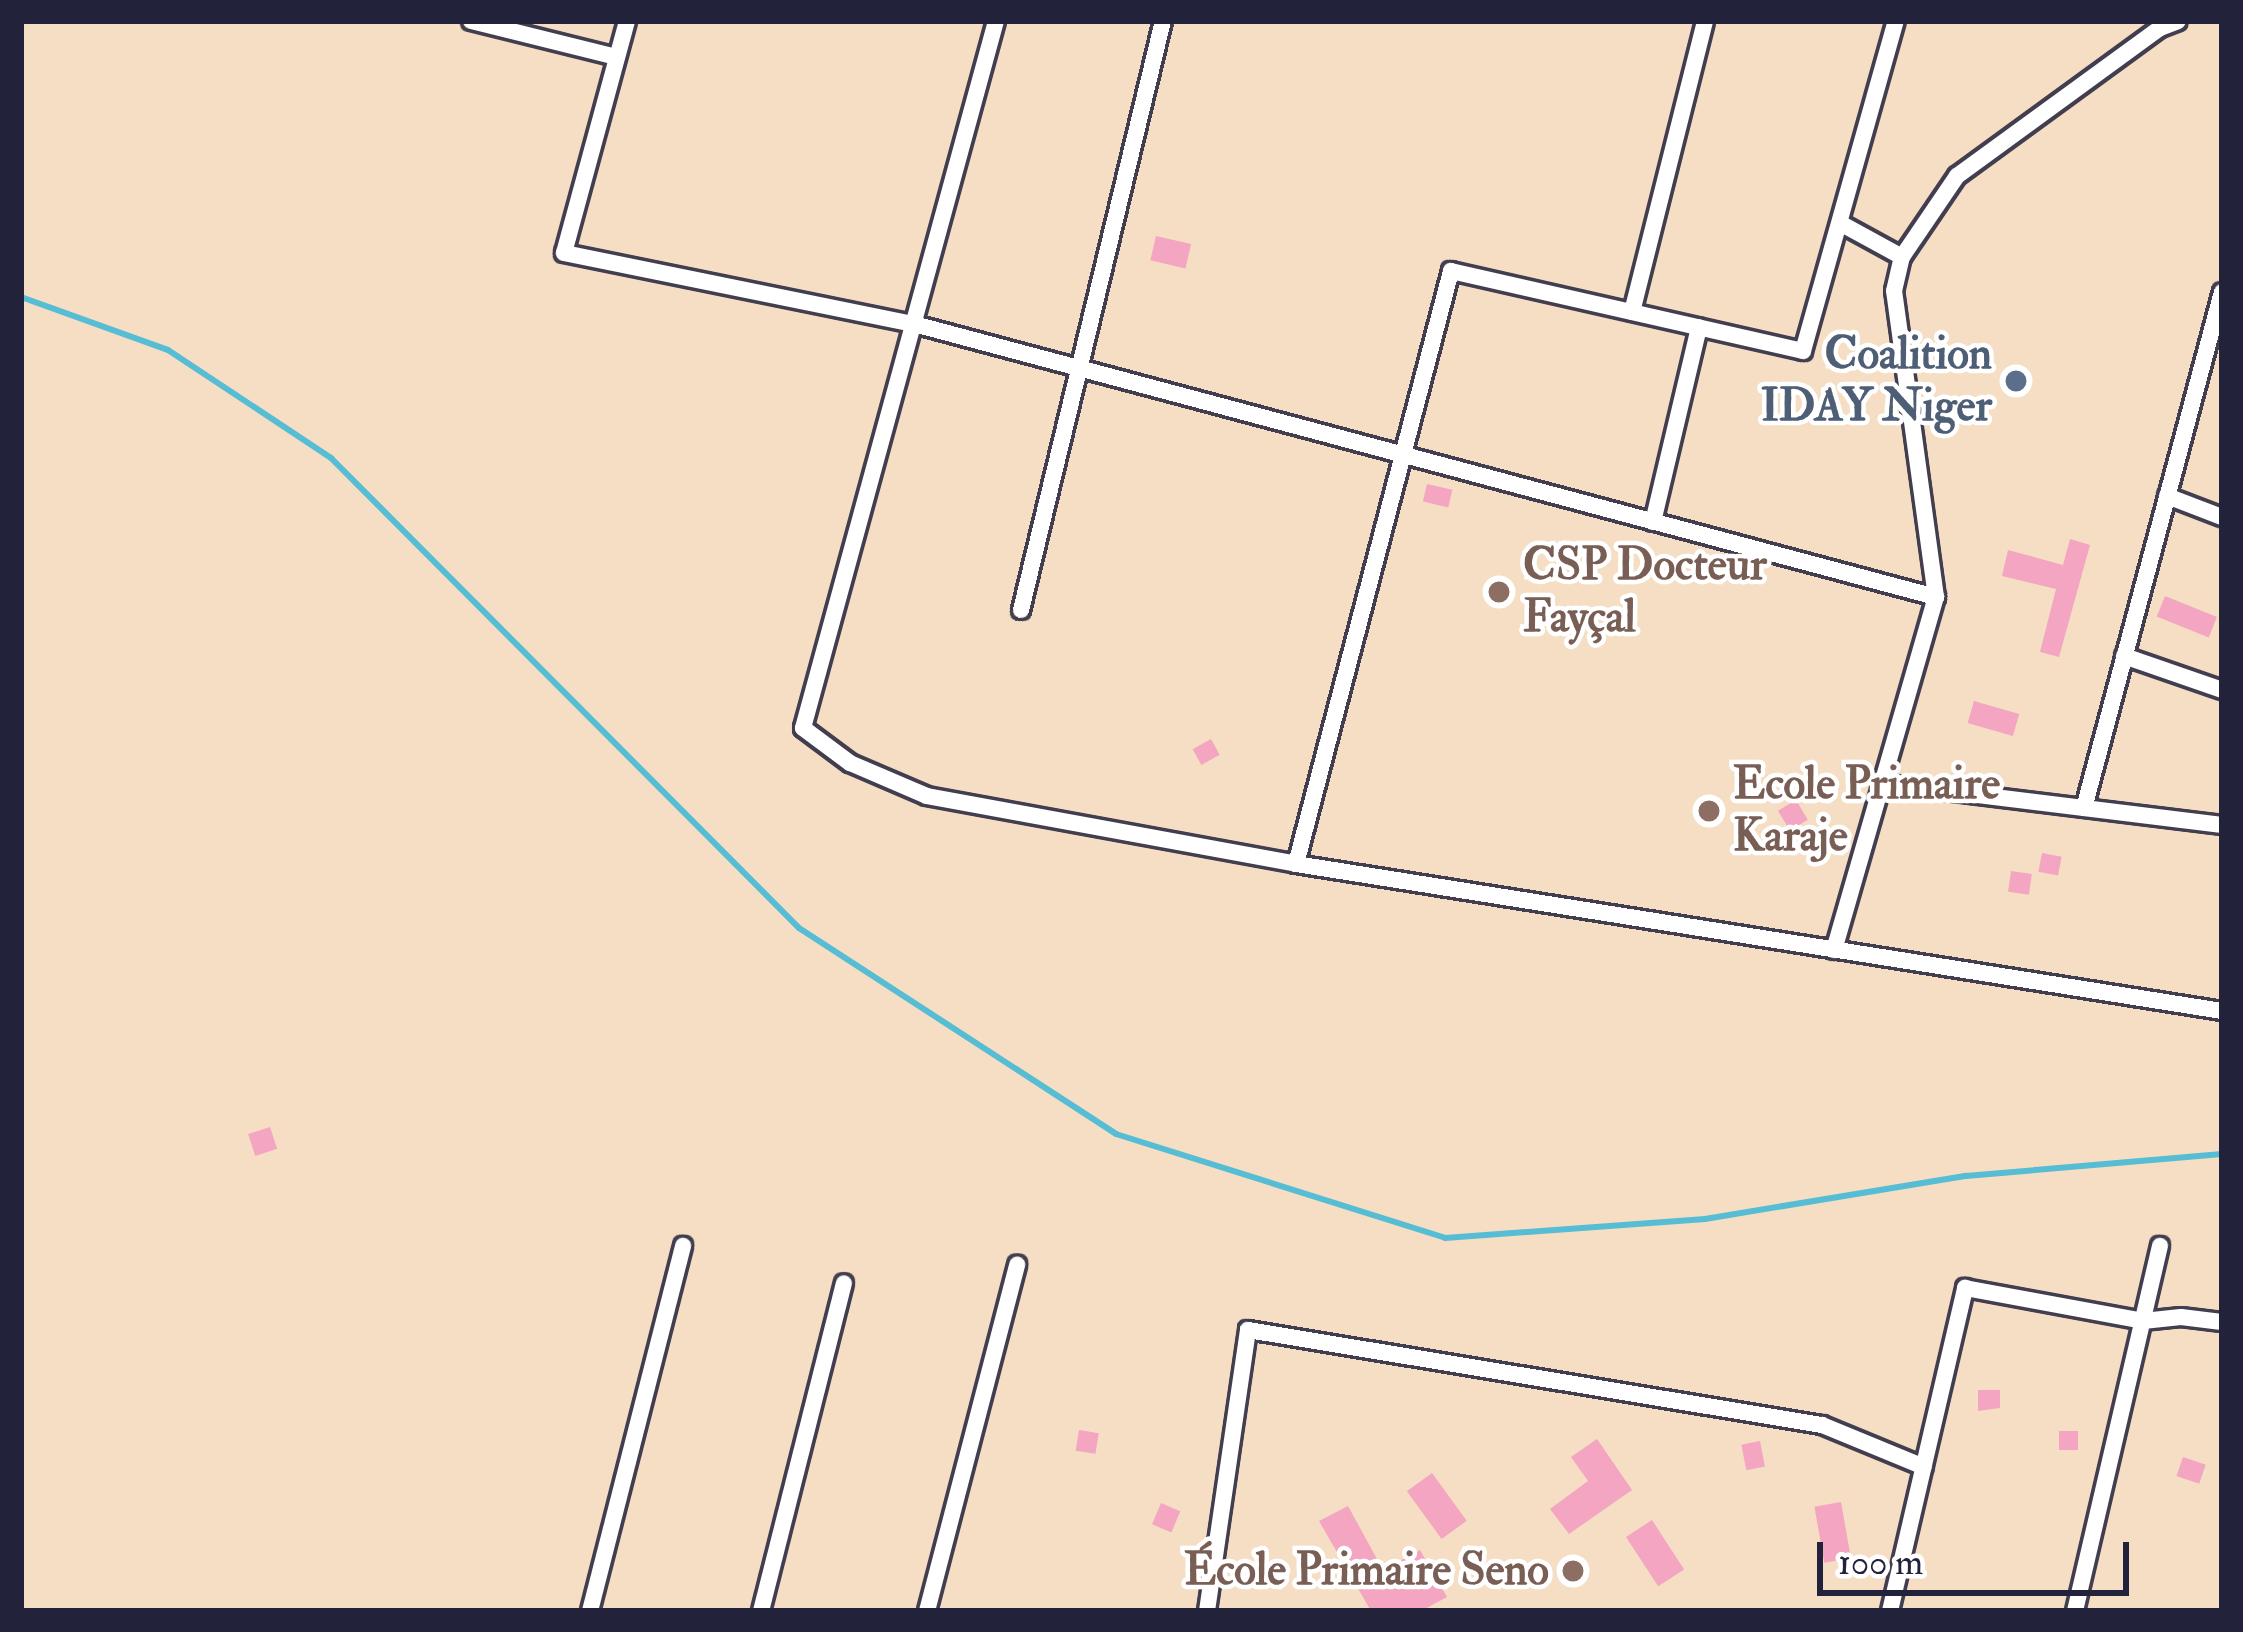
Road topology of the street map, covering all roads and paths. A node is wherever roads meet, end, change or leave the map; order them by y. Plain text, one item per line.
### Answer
1 (471, 21) edge
2 (627, 21) edge
3 (996, 21) edge
4 (1163, 21) edge
5 (1705, 21) edge
6 (1896, 21) edge
7 (2178, 21) edge
8 (617, 57) junction
9 (1842, 224) junction
10 (1902, 257) junction
11 (2222, 292) edge
12 (1632, 312) junction
13 (2219, 316) edge
14 (914, 324) junction
15 (1699, 328) junction
16 (1084, 369) junction
17 (1405, 455) junction
18 (2168, 496) junction
19 (2222, 518) edge
20 (1653, 522) junction
21 (1936, 597) junction
22 (1022, 610) dead end
23 (2124, 656) junction
24 (2222, 690) edge
25 (1880, 783) junction
26 (2084, 808) junction
27 (2222, 825) edge
28 (1296, 864) junction
29 (1834, 950) junction
30 (2222, 1011) edge
31 (683, 1246) dead end
32 (2160, 1246) dead end
33 (1017, 1264) dead end
34 (844, 1283) dead end
35 (2143, 1321) junction
36 (2222, 1322) edge
37 (1924, 1467) junction
38 (590, 1611) edge
39 (761, 1611) edge
40 (927, 1611) edge
41 (1207, 1611) edge
42 (1890, 1611) edge
43 (2075, 1611) edge

1 - 8 street
2 - 8 street
3 - 14 street
4 - 16 street
5 - 12 street
6 - 9 street
7 - 10 street
8 - 14 street
9 - 10 street
9 - 15 street
10 - 21 street
11 - 13 street
12 - 15 street
12 - 17 street
13 - 18 street
14 - 16 street
14 - 28 street
15 - 20 street
16 - 17 street
16 - 22 street
17 - 20 street
17 - 28 street
18 - 19 street
18 - 23 street
20 - 21 street
21 - 25 street
23 - 24 street
23 - 26 street
25 - 26 street
25 - 29 street
26 - 27 street
28 - 29 street
29 - 30 street
31 - 38 street
32 - 35 street
33 - 40 street
34 - 39 street
35 - 36 street
35 - 37 street
35 - 43 street
37 - 41 street
37 - 42 street

